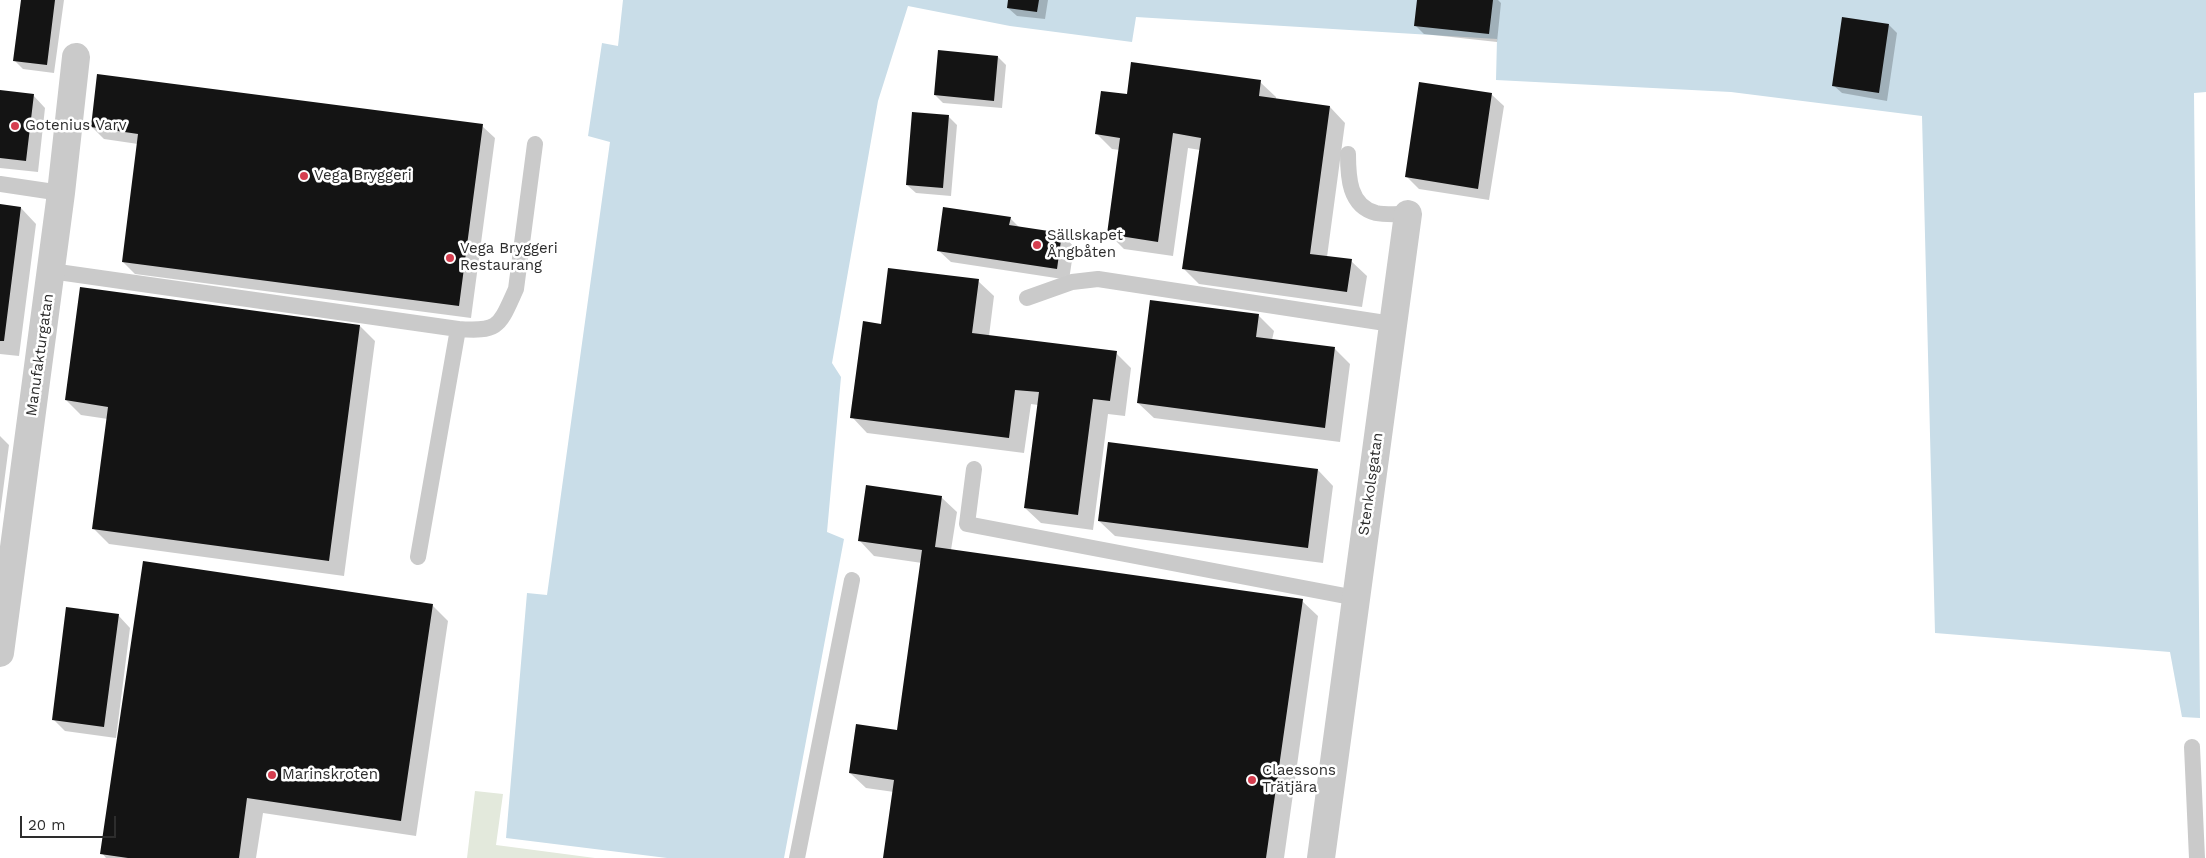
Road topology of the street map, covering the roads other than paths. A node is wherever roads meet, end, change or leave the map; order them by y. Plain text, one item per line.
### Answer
1 (76, 57) dead end
2 (535, 144) dead end
3 (1348, 154) dead end
4 (0, 184) edge
5 (61, 193) junction
6 (1408, 214) joint
7 (51, 271) junction
8 (1027, 298) dead end
9 (1392, 324) junction
10 (458, 329) junction
11 (974, 469) dead end
12 (418, 557) dead end
13 (852, 580) dead end
14 (1356, 598) junction
15 (0, 653) edge
16 (2192, 747) dead end
17 (797, 858) edge
18 (1321, 858) edge
19 (2197, 858) edge

1 - 5 street, Manufakturgatan
2 - 10 lane
3 - 6 lane, Stenkolsgatan
4 - 5 lane
5 - 7 street, Manufakturgatan
6 - 9 street, Stenkolsgatan
7 - 10 lane
7 - 15 street, Manufakturgatan
8 - 9 lane
9 - 14 street, Stenkolsgatan
10 - 12 lane
11 - 14 lane
13 - 17 lane
14 - 18 street, Stenkolsgatan
16 - 19 lane

